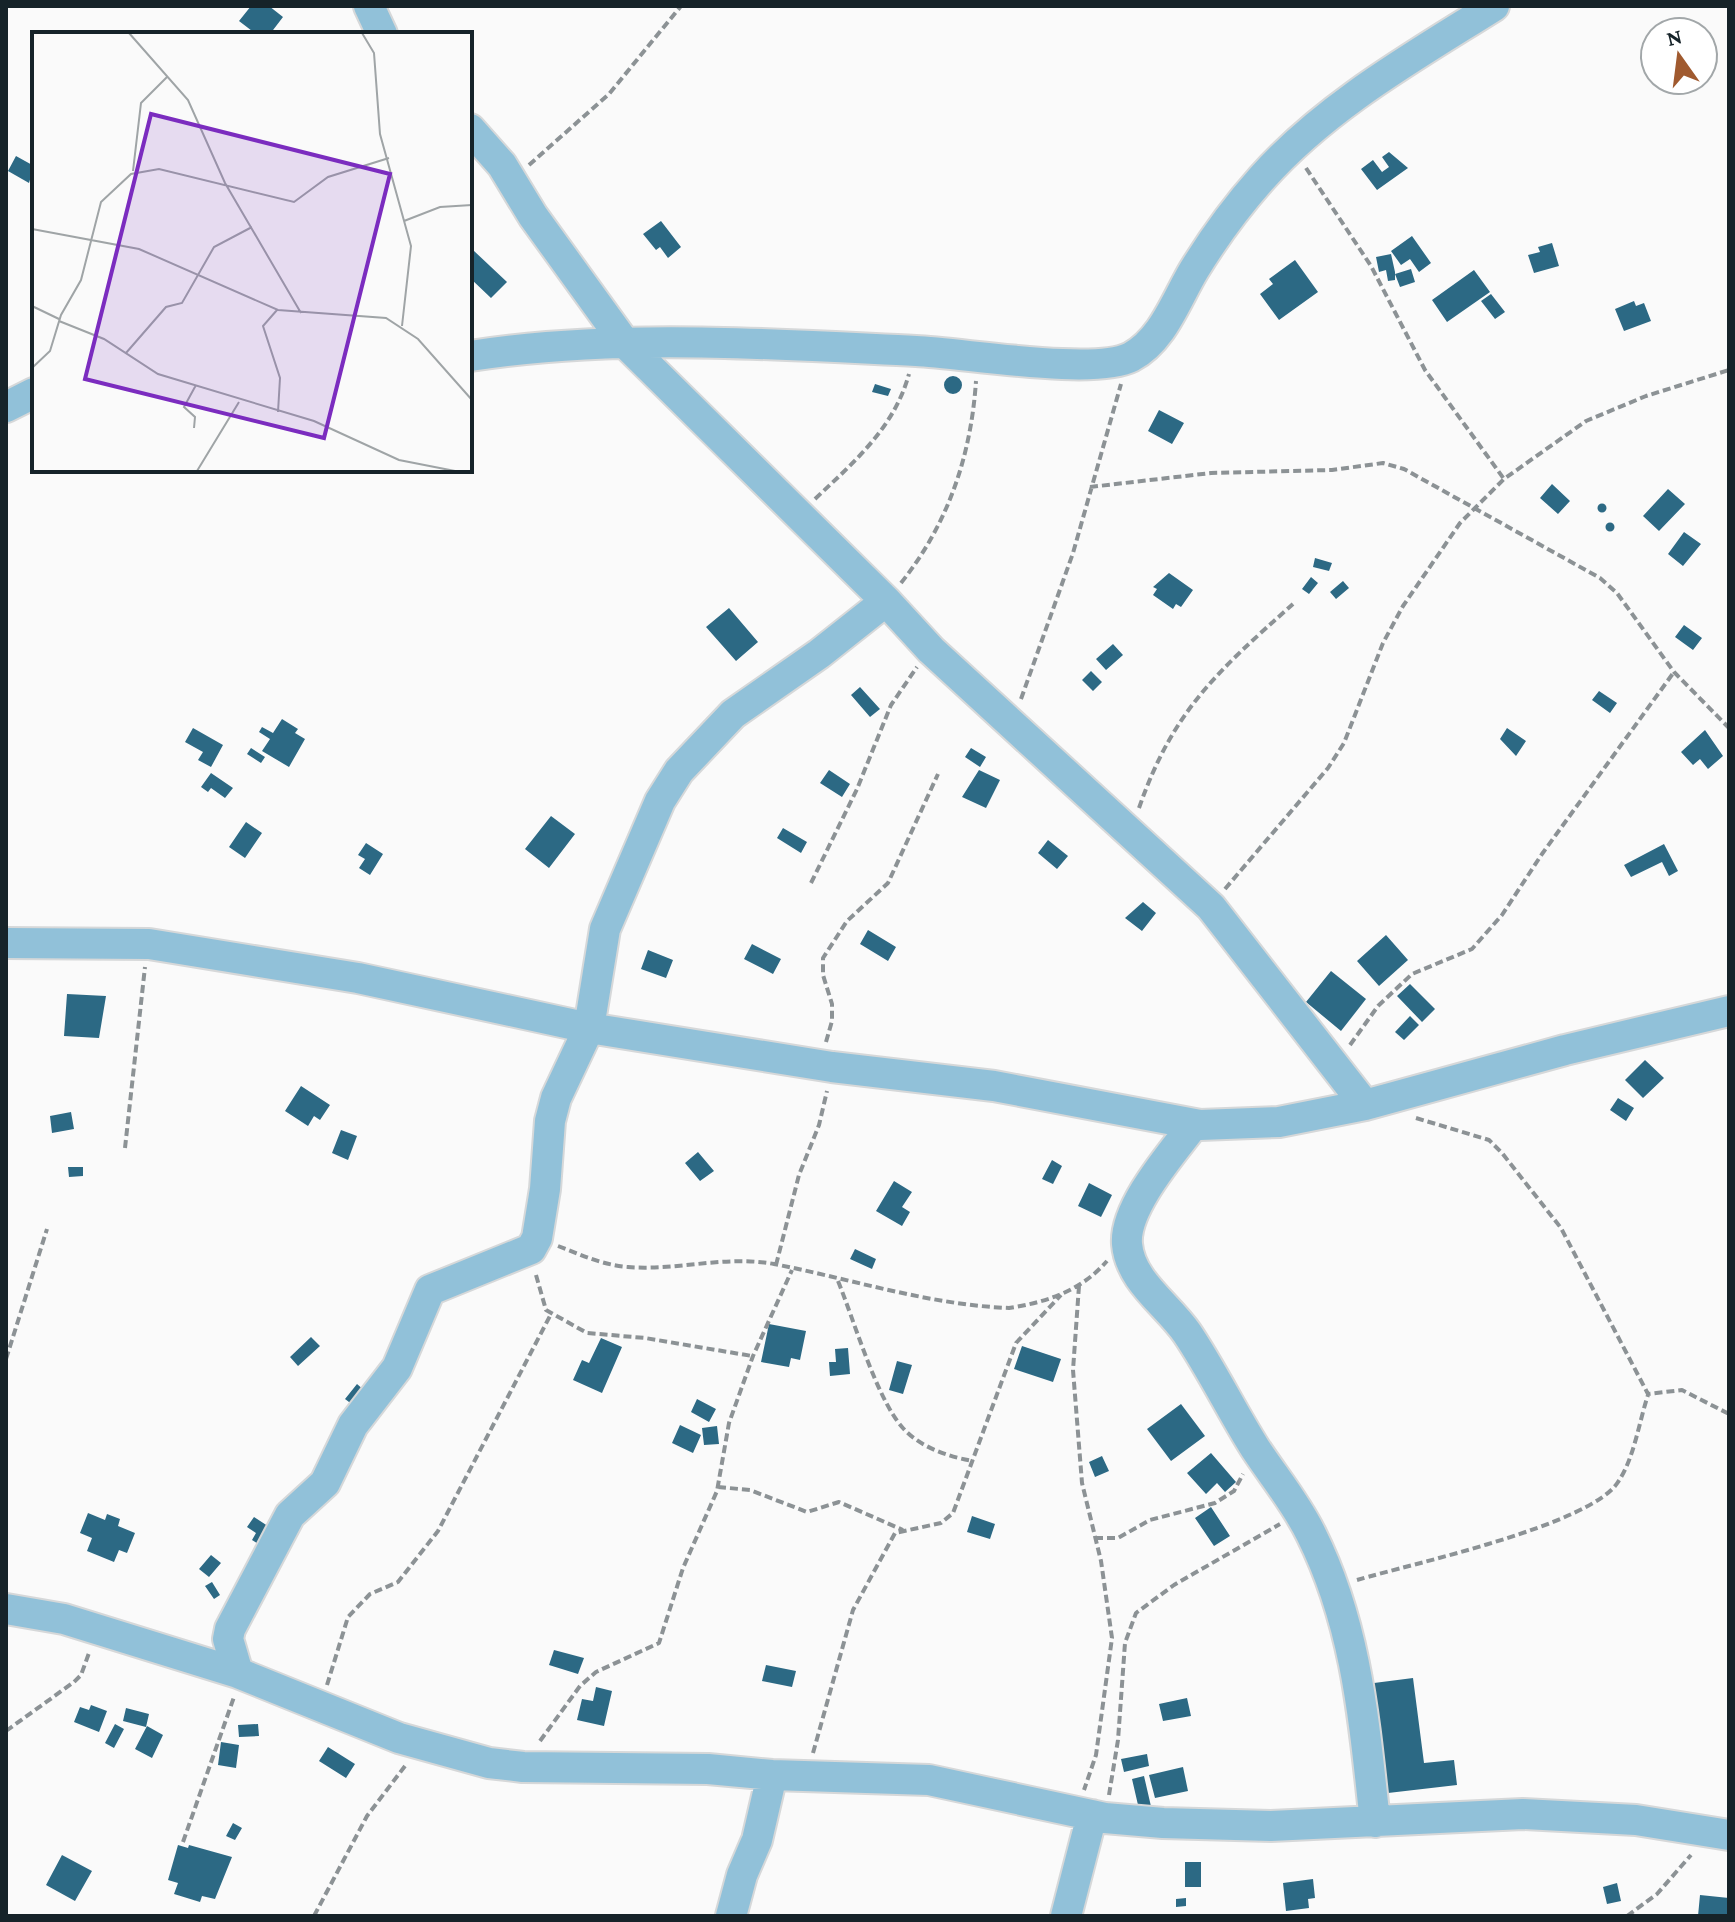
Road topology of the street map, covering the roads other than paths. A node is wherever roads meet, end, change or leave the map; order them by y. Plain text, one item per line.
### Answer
1 (369, 6) edge
2 (1494, 6) edge
3 (381, 32) edge
4 (472, 131) edge
5 (624, 342) junction
6 (472, 356) edge
7 (32, 394) edge
8 (6, 407) edge
9 (886, 601) junction
10 (6, 943) edge
11 (1729, 1011) edge
12 (589, 1028) junction
13 (1373, 1103) junction
14 (1194, 1124) junction
15 (6, 1609) edge
16 (241, 1675) junction
17 (786, 1776) junction
18 (1091, 1815) junction
19 (1375, 1822) junction
20 (1720, 1833) edge
21 (731, 1916) edge
22 (1066, 1916) edge

1 - 3 street
2 - 5 street
4 - 5 street
5 - 6 street
5 - 9 street
7 - 8 street
9 - 12 street
9 - 13 street
10 - 12 street
11 - 13 street
12 - 14 street
12 - 16 street
13 - 14 street
14 - 19 street
15 - 16 street
16 - 17 street
17 - 18 street
17 - 21 street
18 - 19 street
18 - 22 street
19 - 20 street

